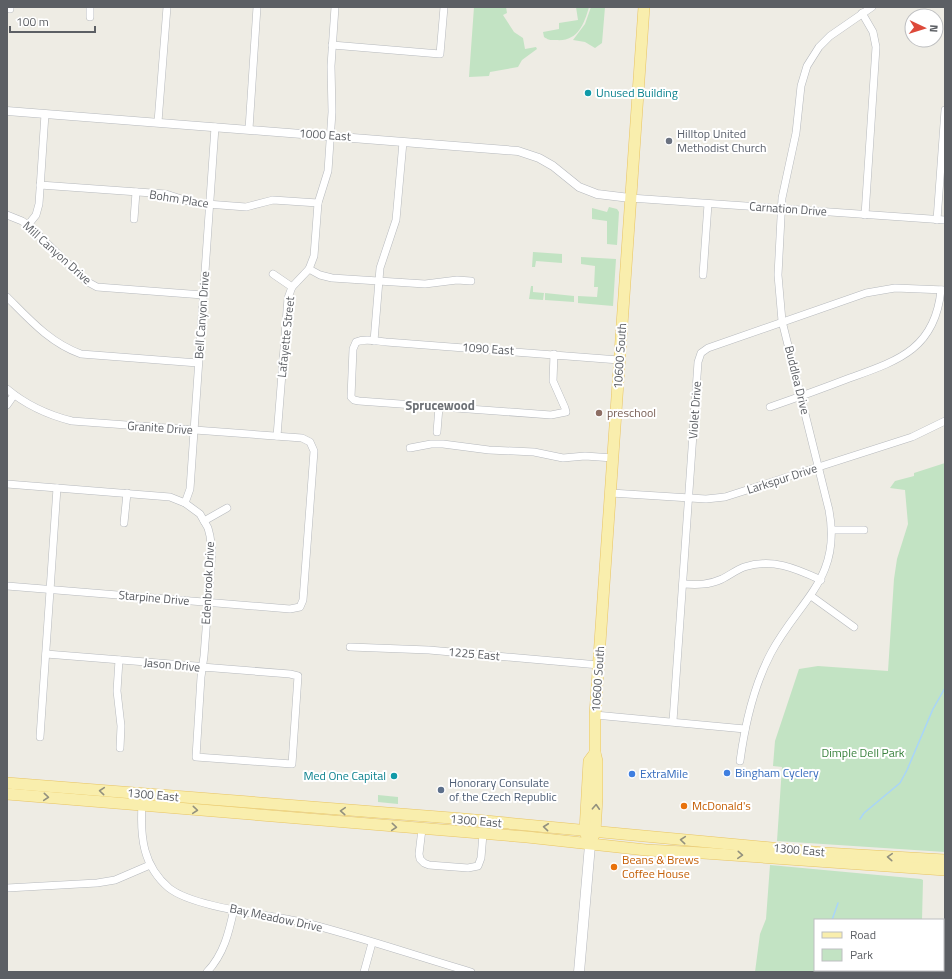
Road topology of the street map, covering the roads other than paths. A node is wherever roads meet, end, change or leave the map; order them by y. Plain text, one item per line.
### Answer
1 (90, 7) edge
2 (166, 7) edge
3 (257, 7) edge
4 (335, 7) edge
5 (444, 7) edge
6 (644, 7) edge
7 (872, 7) edge
8 (862, 14) junction
9 (90, 16) dead end
10 (332, 45) junction
11 (945, 110) edge
12 (7, 111) edge
13 (45, 114) junction
14 (158, 122) junction
15 (215, 127) junction
16 (249, 130) junction
17 (330, 136) junction
18 (403, 142) junction
19 (40, 185) junction
20 (136, 192) junction
21 (630, 198) junction
22 (318, 203) junction
23 (210, 204) junction
24 (708, 204) junction
25 (782, 208) junction
26 (7, 215) edge
27 (865, 215) junction
28 (134, 219) dead end
29 (941, 220) edge
30 (28, 225) junction
31 (309, 269) junction
32 (274, 274) dead end
33 (703, 275) dead end
34 (378, 281) junction
35 (471, 281) dead end
36 (292, 287) junction
37 (943, 290) edge
38 (203, 296) junction
39 (7, 297) edge
40 (782, 321) junction
41 (374, 341) junction
42 (554, 354) junction
43 (619, 360) junction
44 (198, 363) junction
45 (7, 389) edge
46 (14, 395) junction
47 (801, 396) junction
48 (7, 405) edge
49 (439, 407) junction
50 (770, 407) dead end
51 (944, 424) edge
52 (194, 430) junction
53 (437, 432) dead end
54 (277, 436) junction
55 (410, 448) dead end
56 (613, 458) junction
57 (819, 467) junction
58 (7, 484) edge
59 (57, 488) junction
60 (127, 493) junction
61 (611, 493) junction
62 (689, 498) junction
63 (185, 503) junction
64 (227, 508) dead end
65 (204, 521) junction
66 (124, 523) dead end
67 (832, 530) junction
68 (864, 530) dead end
69 (821, 580) junction
70 (683, 584) junction
71 (7, 586) edge
72 (49, 590) junction
73 (811, 596) junction
74 (208, 602) junction
75 (300, 607) joint
76 (854, 627) dead end
77 (350, 647) dead end
78 (46, 654) junction
79 (119, 660) junction
80 (599, 665) junction
81 (202, 667) junction
82 (595, 714) junction
83 (673, 721) junction
84 (745, 729) junction
85 (40, 737) dead end
86 (120, 748) dead end
87 (740, 761) dead end
88 (292, 764) joint
89 (7, 783) edge
90 (7, 794) edge
91 (200, 799) junction
92 (142, 805) junction
93 (422, 829) junction
94 (590, 831) junction
95 (483, 834) junction
96 (590, 845) junction
97 (945, 860) edge
98 (150, 865) junction
99 (945, 870) edge
100 (7, 888) edge
101 (234, 909) junction
102 (372, 942) junction
103 (208, 972) edge
104 (364, 972) edge
105 (471, 972) edge
106 (579, 972) edge

1 - 9 street
2 - 14 street
3 - 16 street
4 - 10 street, Lafayette Street
5 - 10 street
6 - 21 main road, 10600 South
7 - 8 street, Buddlea Drive
8 - 25 street, Buddlea Drive
8 - 27 street
10 - 17 street, Lafayette Street
11 - 29 street
12 - 13 street, 1000 East
13 - 14 street, 1000 East
13 - 19 street
14 - 15 street, 1000 East
15 - 16 street, 1000 East
15 - 23 street, Bell Canyon Drive
16 - 17 street, 1000 East
17 - 18 street, 1000 East
17 - 22 street, Lafayette Street
18 - 21 street, 1000 East
18 - 34 street
19 - 20 street, Bohm Place
19 - 30 street
20 - 23 street, Bohm Place
20 - 28 street
21 - 24 street, Carnation Drive
21 - 43 main road, 10600 South
22 - 23 street, Bohm Place
22 - 31 street, Lafayette Street
23 - 38 street, Bell Canyon Drive
24 - 25 street, Carnation Drive
24 - 33 street
25 - 27 street, Carnation Drive
25 - 40 street, Buddlea Drive
26 - 30 street, Mill Canyon Drive
27 - 29 street, Carnation Drive
30 - 38 street, Mill Canyon Drive
31 - 34 street
31 - 36 street, Lafayette Street
32 - 36 street
34 - 35 street
34 - 41 street
36 - 54 street, Lafayette Street
37 - 40 street, Violet Drive
37 - 47 street
38 - 44 street, Bell Canyon Drive
39 - 44 street
40 - 47 street, Buddlea Drive
40 - 62 street, Violet Drive
41 - 42 street, 1090 East
41 - 49 street, 1090 East
42 - 43 street, 1090 East
42 - 49 street
43 - 56 main road, 10600 South
44 - 52 street, Bell Canyon Drive
45 - 46 street, Granite Drive
46 - 48 street
46 - 52 street, Granite Drive
47 - 50 street
47 - 57 street, Buddlea Drive
49 - 53 street
51 - 57 street, Larkspur Drive
52 - 54 street, Granite Drive
52 - 63 street, Bell Canyon Drive
54 - 75 street, Granite Drive
55 - 56 street
56 - 61 main road, 10600 South
57 - 62 street, Larkspur Drive
57 - 67 street, Buddlea Drive
58 - 59 street, Edenbrook Drive
59 - 60 street, Edenbrook Drive
59 - 72 street
60 - 63 street, Edenbrook Drive
60 - 66 street
61 - 62 street, Larkspur Drive
61 - 80 main road, 10600 South
62 - 70 street, Violet Drive
63 - 65 street, Edenbrook Drive
64 - 65 street
65 - 74 street, Edenbrook Drive
67 - 68 street
67 - 69 street, Buddlea Drive
69 - 70 street
69 - 73 street, Buddlea Drive
70 - 83 street, Violet Drive
71 - 72 street, Starpine Drive
72 - 74 street, Starpine Drive
72 - 78 street
73 - 76 street
73 - 84 street, Buddlea Drive
74 - 75 street, Starpine Drive
74 - 81 street, Edenbrook Drive
77 - 80 street, 1225 East
78 - 79 street, Jason Drive
78 - 85 street
79 - 81 street, Jason Drive
79 - 86 street
80 - 82 main road, 10600 South
81 - 88 street, Jason Drive
81 - 88 street, Edenbrook Drive
82 - 83 street
82 - 94 main road, 10600 South
83 - 84 street
84 - 87 street, Buddlea Drive
91 -> 89 main road, 1300 East
90 -> 92 main road, 1300 East
91 - 92 main road
94 -> 91 main road, 1300 East
92 -> 93 main road, 1300 East
92 - 98 street, Bay Meadow Drive
93 - 95 main road, 1300 East
93 - 95 street
94 - 96 main road, 10600 South
97 -> 94 main road, 1300 East
95 - 96 main road, 1300 East
96 -> 99 main road, 1300 East
96 - 106 main road, 10600 South
98 - 100 street
98 - 101 street, Bay Meadow Drive
101 - 102 street, Bay Meadow Drive
101 - 103 street
102 - 104 street
102 - 105 street, Bay Meadow Drive

